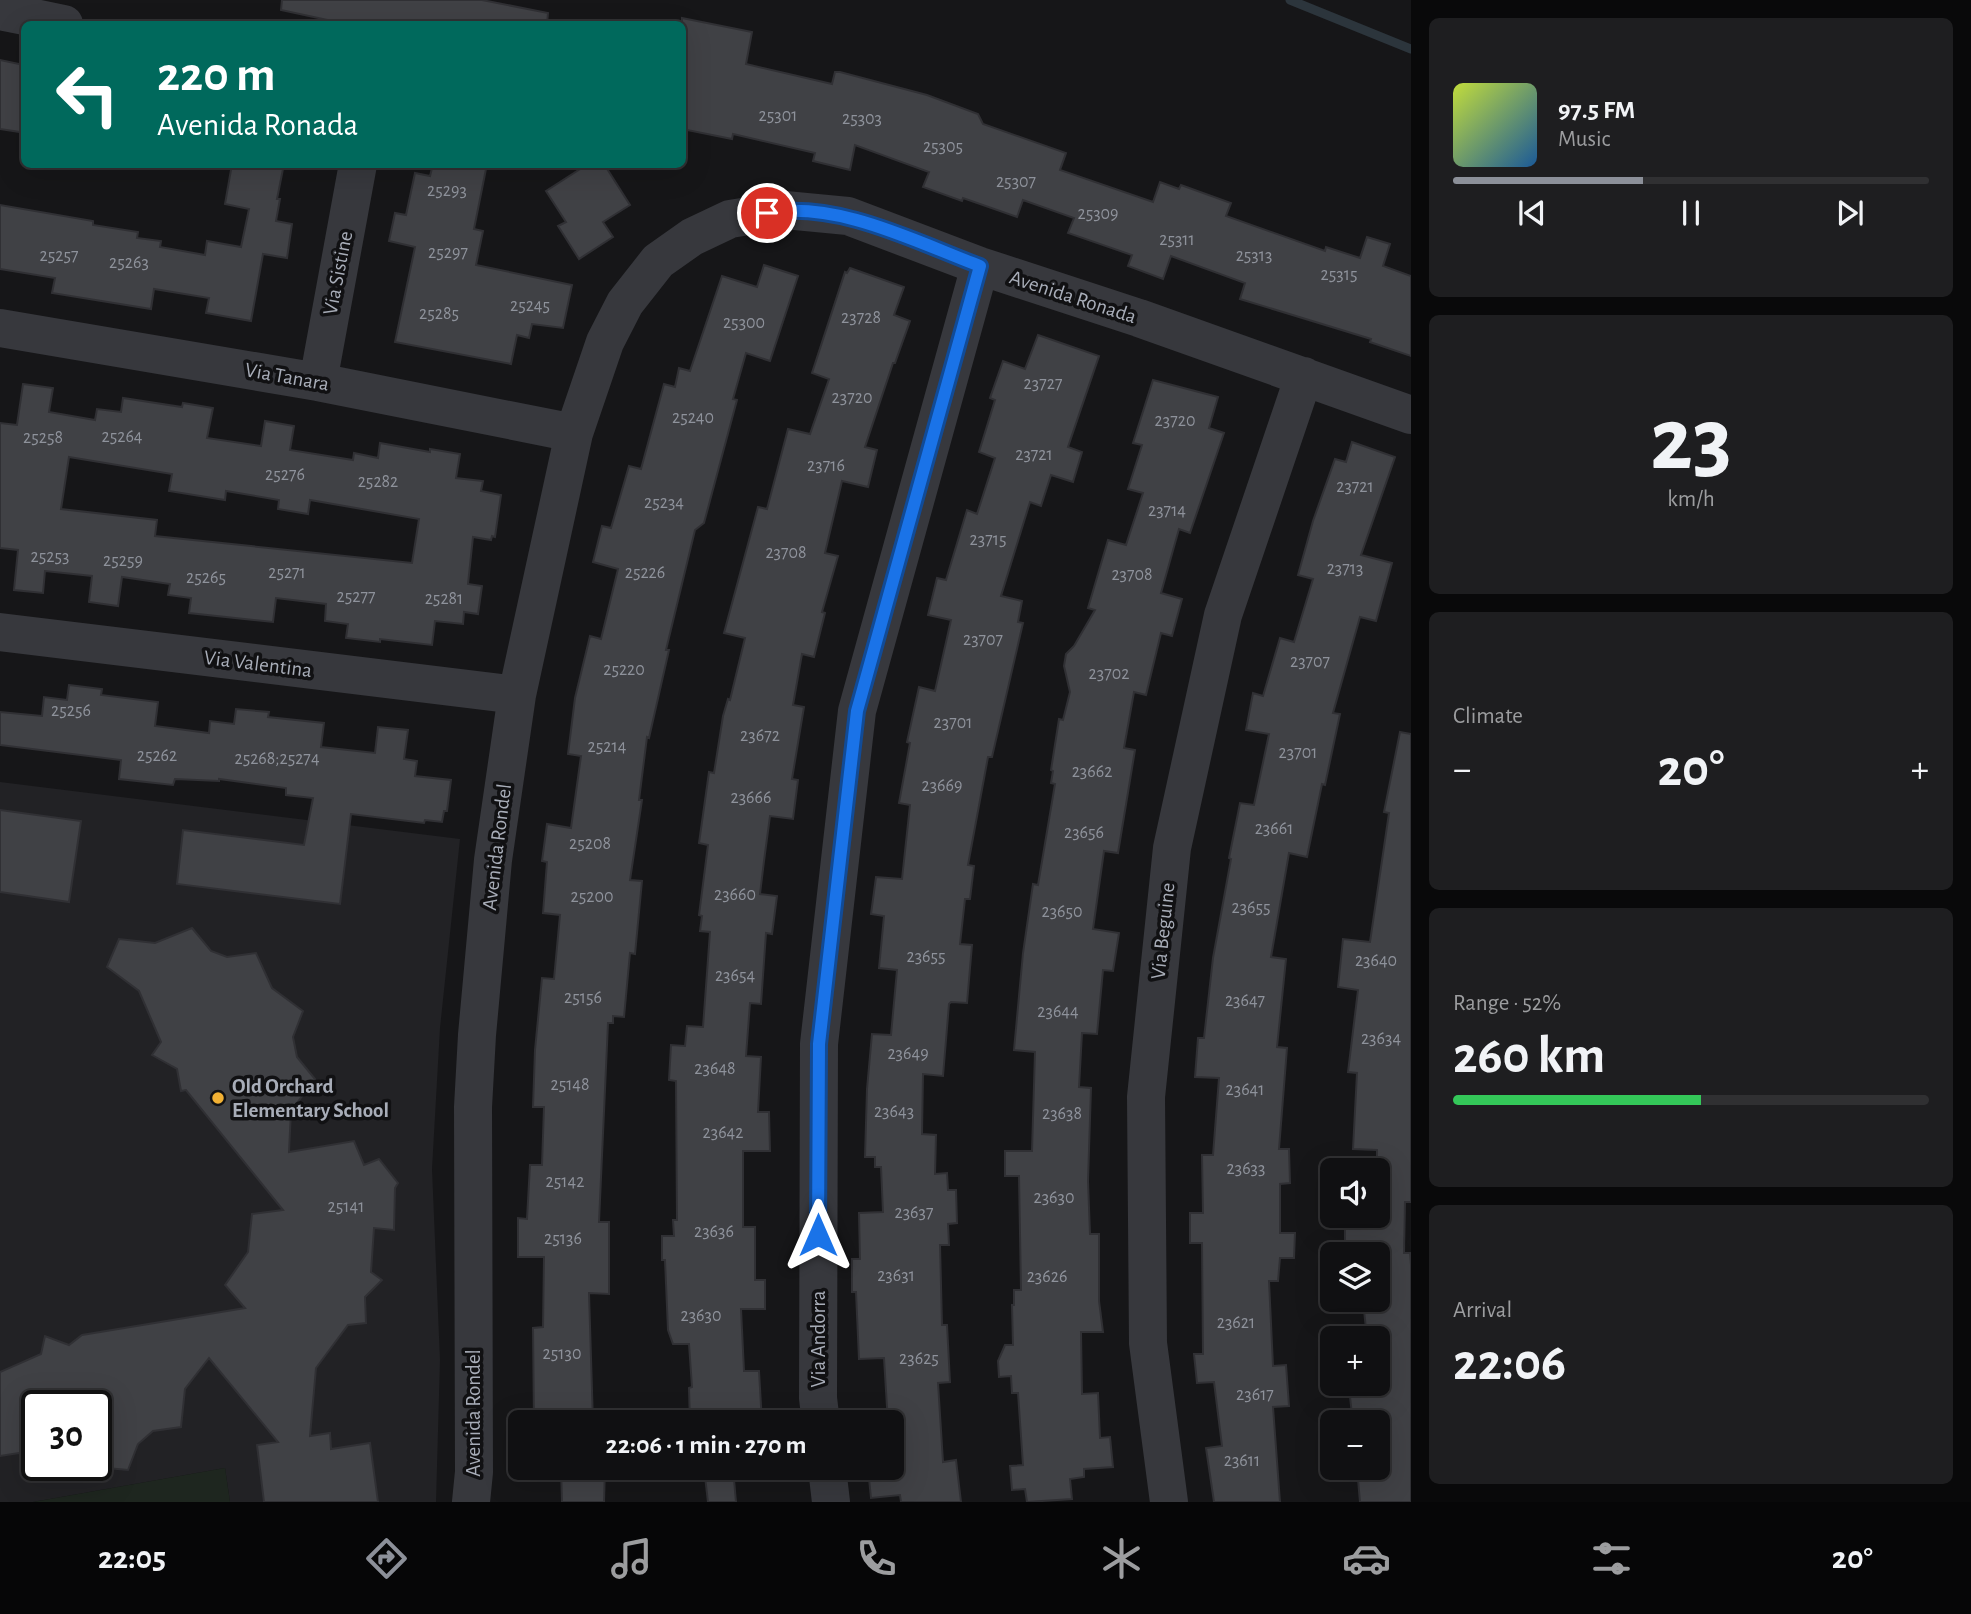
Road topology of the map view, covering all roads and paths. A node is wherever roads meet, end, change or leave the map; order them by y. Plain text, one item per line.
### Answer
1 (0, 11) edge
2 (49, 21) edge
3 (357, 168) edge
4 (692, 237) joint
5 (980, 266) junction
6 (0, 328) edge
7 (1304, 376) junction
8 (318, 382) junction
9 (1411, 415) edge
10 (573, 433) junction
11 (0, 632) edge
12 (517, 695) junction
13 (819, 1410) edge
14 (828, 1480) edge
15 (471, 1502) edge
16 (831, 1502) edge
17 (1170, 1502) edge

1 - 2 street
3 - 8 street, Via Sistine
4 - 5 street, Avenida Ronada
4 - 10 street, Avenida Rondel
5 - 7 street, Avenida Ronada
5 - 13 street, Via Andorra
6 - 8 street, Via Tanara
7 - 9 street, Avenida Ronada
7 - 17 street, Via Beguine
8 - 10 street, Via Tanara
10 - 12 street, Avenida Rondel
11 - 12 street, Via Valentina
12 - 15 street, Avenida Rondel
14 - 16 street

